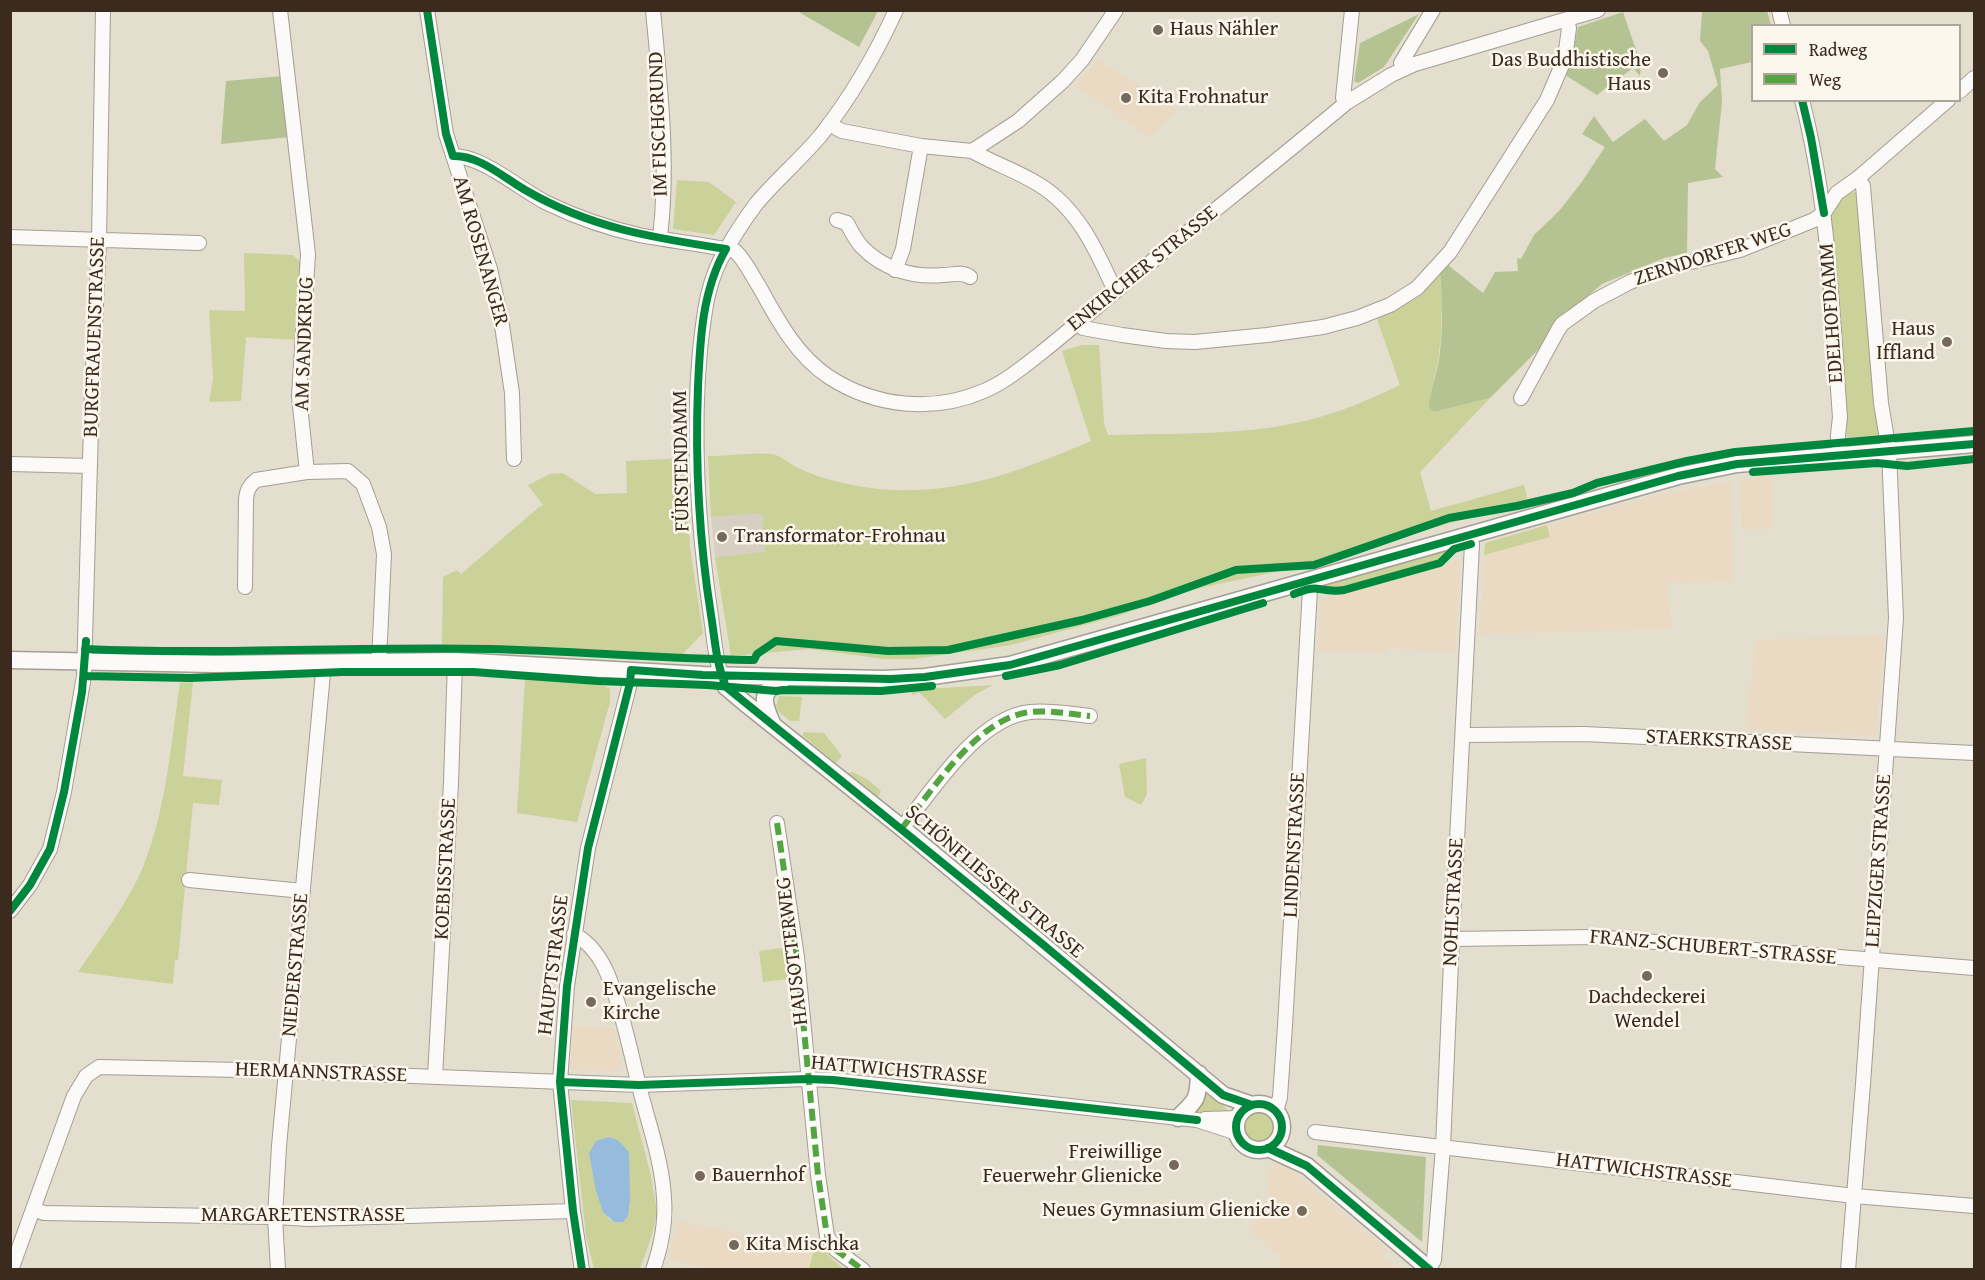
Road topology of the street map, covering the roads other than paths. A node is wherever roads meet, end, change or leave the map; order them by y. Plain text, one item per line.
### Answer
1 (103, 10) edge
2 (280, 10) edge
3 (426, 10) edge
4 (653, 10) edge
5 (896, 10) edge
6 (1116, 10) edge
7 (1352, 10) edge
8 (1433, 10) edge
9 (1598, 10) edge
10 (1567, 21) junction
11 (1404, 69) junction
12 (1974, 78) edge
13 (1961, 89) edge
14 (1802, 102) edge
15 (1946, 102) edge
16 (1346, 103) junction
17 (829, 124) junction
18 (921, 146) junction
19 (972, 151) junction
20 (453, 156) junction
21 (1858, 178) junction
22 (1824, 213) junction
23 (837, 220) dead end
24 (10, 237) edge
25 (660, 238) junction
26 (99, 240) junction
27 (199, 243) dead end
28 (726, 249) junction
29 (895, 270) junction
30 (970, 278) dead end
31 (1115, 291) junction
32 (1079, 322) junction
33 (1521, 398) dead end
34 (1974, 444) edge
35 (1889, 451) junction
36 (1839, 455) junction
37 (514, 459) dead end
38 (10, 464) edge
39 (90, 466) junction
40 (307, 472) junction
41 (1470, 534) junction
42 (1308, 580) junction
43 (245, 587) dead end
44 (10, 660) edge
45 (379, 661) junction
46 (455, 661) junction
47 (324, 662) junction
48 (85, 663) junction
49 (631, 669) junction
50 (721, 675) junction
51 (786, 677) junction
52 (1090, 716) dead end
53 (772, 723) junction
54 (1463, 735) junction
55 (1887, 749) junction
56 (1974, 753) edge
57 (777, 823) dead end
58 (902, 828) junction
59 (189, 880) dead end
60 (303, 891) junction
61 (10, 911) edge
62 (574, 934) junction
63 (1452, 939) junction
64 (1872, 961) junction
65 (1974, 968) edge
66 (286, 1071) junction
67 (1199, 1074) junction
68 (435, 1077) junction
69 (807, 1079) junction
70 (560, 1082) junction
71 (639, 1085) junction
72 (1276, 1111) junction
73 (1178, 1118) junction
74 (1241, 1118) junction
75 (1315, 1132) dead end
76 (1280, 1135) junction
77 (1268, 1148) junction
78 (1443, 1148) junction
79 (1302, 1162) junction
80 (1854, 1196) junction
81 (1974, 1206) edge
82 (34, 1209) junction
83 (573, 1211) junction
84 (274, 1217) junction
85 (11, 1269) edge
86 (278, 1269) edge
87 (582, 1269) edge
88 (653, 1269) edge
89 (863, 1269) edge
90 (1430, 1269) edge
91 (1848, 1269) edge

1 - 26 street, BURGFRAUENSTRASSE
2 - 40 street, AM SANDKRUG
3 - 20 street, AM ROSENANGER
4 - 25 street, IM FISCHGRUND
5 - 17 street, FÜRSTENDAMM
6 - 19 street
7 - 16 street
8 - 11 street
9 - 10 street, ENKIRCHER STRASSE
10 - 11 street, ENKIRCHER STRASSE
10 - 32 street
11 - 16 street, ENKIRCHER STRASSE
12 - 13 street
14 - 22 street, EDELHOFDAMM
15 - 21 street, ZERNDORFER WEG
16 - 31 street, ENKIRCHER STRASSE
17 - 18 street
17 - 28 street, FÜRSTENDAMM
18 - 19 street
18 - 29 street
19 - 31 street
20 - 25 street
20 - 37 street, AM ROSENANGER
21 - 22 street, ZERNDORFER WEG
21 - 35 street, EDELHOFDAMM
22 - 33 street, ZERNDORFER WEG
22 - 36 street, EDELHOFDAMM
23 - 29 street
24 - 26 street
25 - 28 street
26 - 27 street
26 - 39 street, BURGFRAUENSTRASSE
28 - 32 street, ENKIRCHER STRASSE
28 - 50 street, FÜRSTENDAMM
29 - 30 street
31 - 32 street, ENKIRCHER STRASSE
34 - 35 main road
35 - 36 main road
35 - 55 street, LEIPZIGER STRASSE
36 - 41 main road
38 - 39 street
39 - 48 street, BURGFRAUENSTRASSE
40 - 43 street
40 - 45 street
41 - 42 main road
41 - 54 street, NOHLSTRASSE
42 - 51 main road
42 - 72 street, LINDENSTRASSE
44 - 48 main road
45 - 46 main road
45 - 47 main road
46 - 49 main road
46 - 68 street, KOEBISSTRASSE
47 - 48 main road
47 - 60 street, NIEDERSTRASSE
48 - 61 street, BURGFRAUENSTRASSE
49 - 50 main road
49 - 62 street, HAUPTSTRASSE
50 - 51 main road
50 - 53 main road, SCHÖNFLIESSER STRASSE
51 - 53 main road
52 - 58 street
53 - 58 main road, SCHÖNFLIESSER STRASSE
54 - 55 street, STAERKSTRASSE
54 - 63 street, NOHLSTRASSE
55 - 56 street, STAERKSTRASSE
55 - 64 street, LEIPZIGER STRASSE
57 - 69 street, HAUSOTTERWEG
58 - 67 main road, SCHÖNFLIESSER STRASSE
59 - 60 street
60 - 66 street, NIEDERSTRASSE
62 - 70 street, HAUPTSTRASSE
62 - 71 street
63 - 64 street, FRANZ-SCHUBERT-STRASSE
63 - 78 street, NOHLSTRASSE
64 - 65 street, FRANZ-SCHUBERT-STRASSE
64 - 80 street, LEIPZIGER STRASSE
66 - 68 street, HERMANNSTRASSE
66 - 82 street, HERMANNSTRASSE
66 - 84 street, NIEDERSTRASSE
67 - 73 main road
67 - 74 main road, SCHÖNFLIESSER STRASSE
68 - 70 street, HERMANNSTRASSE
69 - 71 street, HATTWICHSTRASSE
69 - 73 street, HATTWICHSTRASSE
69 - 89 street, HAUSOTTERWEG
70 - 71 street, HATTWICHSTRASSE
70 - 83 street, HAUPTSTRASSE
71 - 88 street
72 - 74 main road
72 - 76 main road
73 - 74 street, HATTWICHSTRASSE
74 - 77 main road
75 - 78 street, HATTWICHSTRASSE
76 - 77 main road
76 - 79 main road
77 - 79 main road
78 - 80 street, HATTWICHSTRASSE
78 - 90 street, NOHLSTRASSE
79 - 90 main road
80 - 81 street, HATTWICHSTRASSE
80 - 91 street, LEIPZIGER STRASSE
82 - 84 street, MARGARETENSTRASSE
82 - 85 street
83 - 84 street, MARGARETENSTRASSE
83 - 87 street, HAUPTSTRASSE
84 - 86 street, NIEDERSTRASSE

